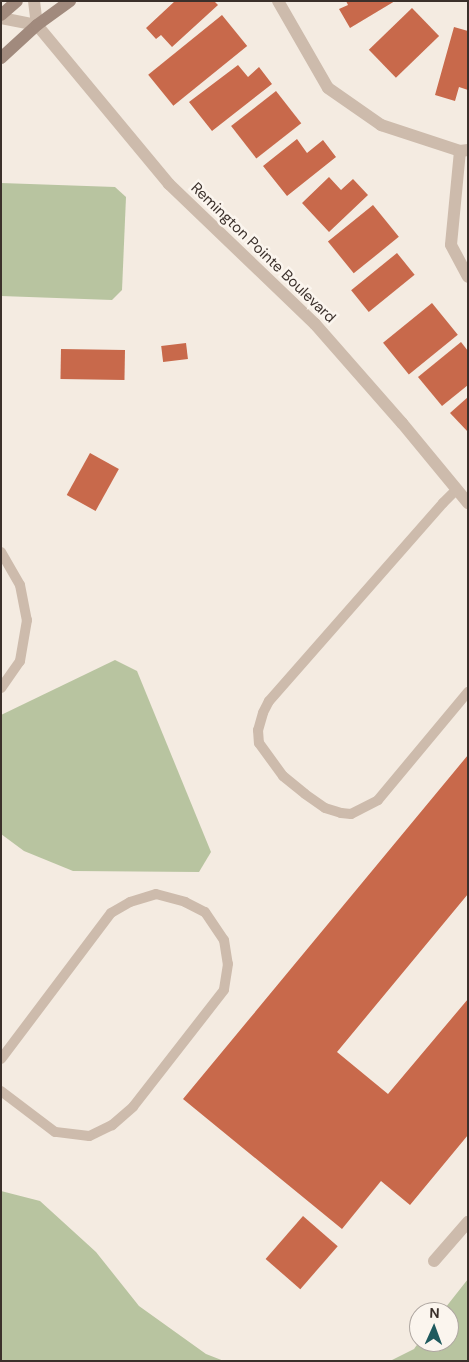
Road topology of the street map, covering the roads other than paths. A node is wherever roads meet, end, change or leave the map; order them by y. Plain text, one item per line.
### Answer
1 (17, 1) edge
2 (34, 1) edge
3 (70, 1) edge
4 (278, 1) edge
5 (1, 16) edge
6 (37, 25) junction
7 (1, 58) edge
8 (464, 150) edge
9 (468, 277) edge
10 (457, 490) junction
11 (468, 503) edge
12 (1, 552) edge
13 (1, 688) edge
14 (468, 692) edge
15 (1, 1059) edge
16 (1, 1091) edge
17 (468, 1222) edge
18 (434, 1261) dead end

1 - 5 street
2 - 6 street
3 - 6 street
4 - 8 street
5 - 6 street
6 - 7 street
6 - 10 street, Remington Pointe Boulevard
8 - 9 street
10 - 11 street, Remington Pointe Boulevard
10 - 14 lane
12 - 13 lane
15 - 16 lane
17 - 18 street

